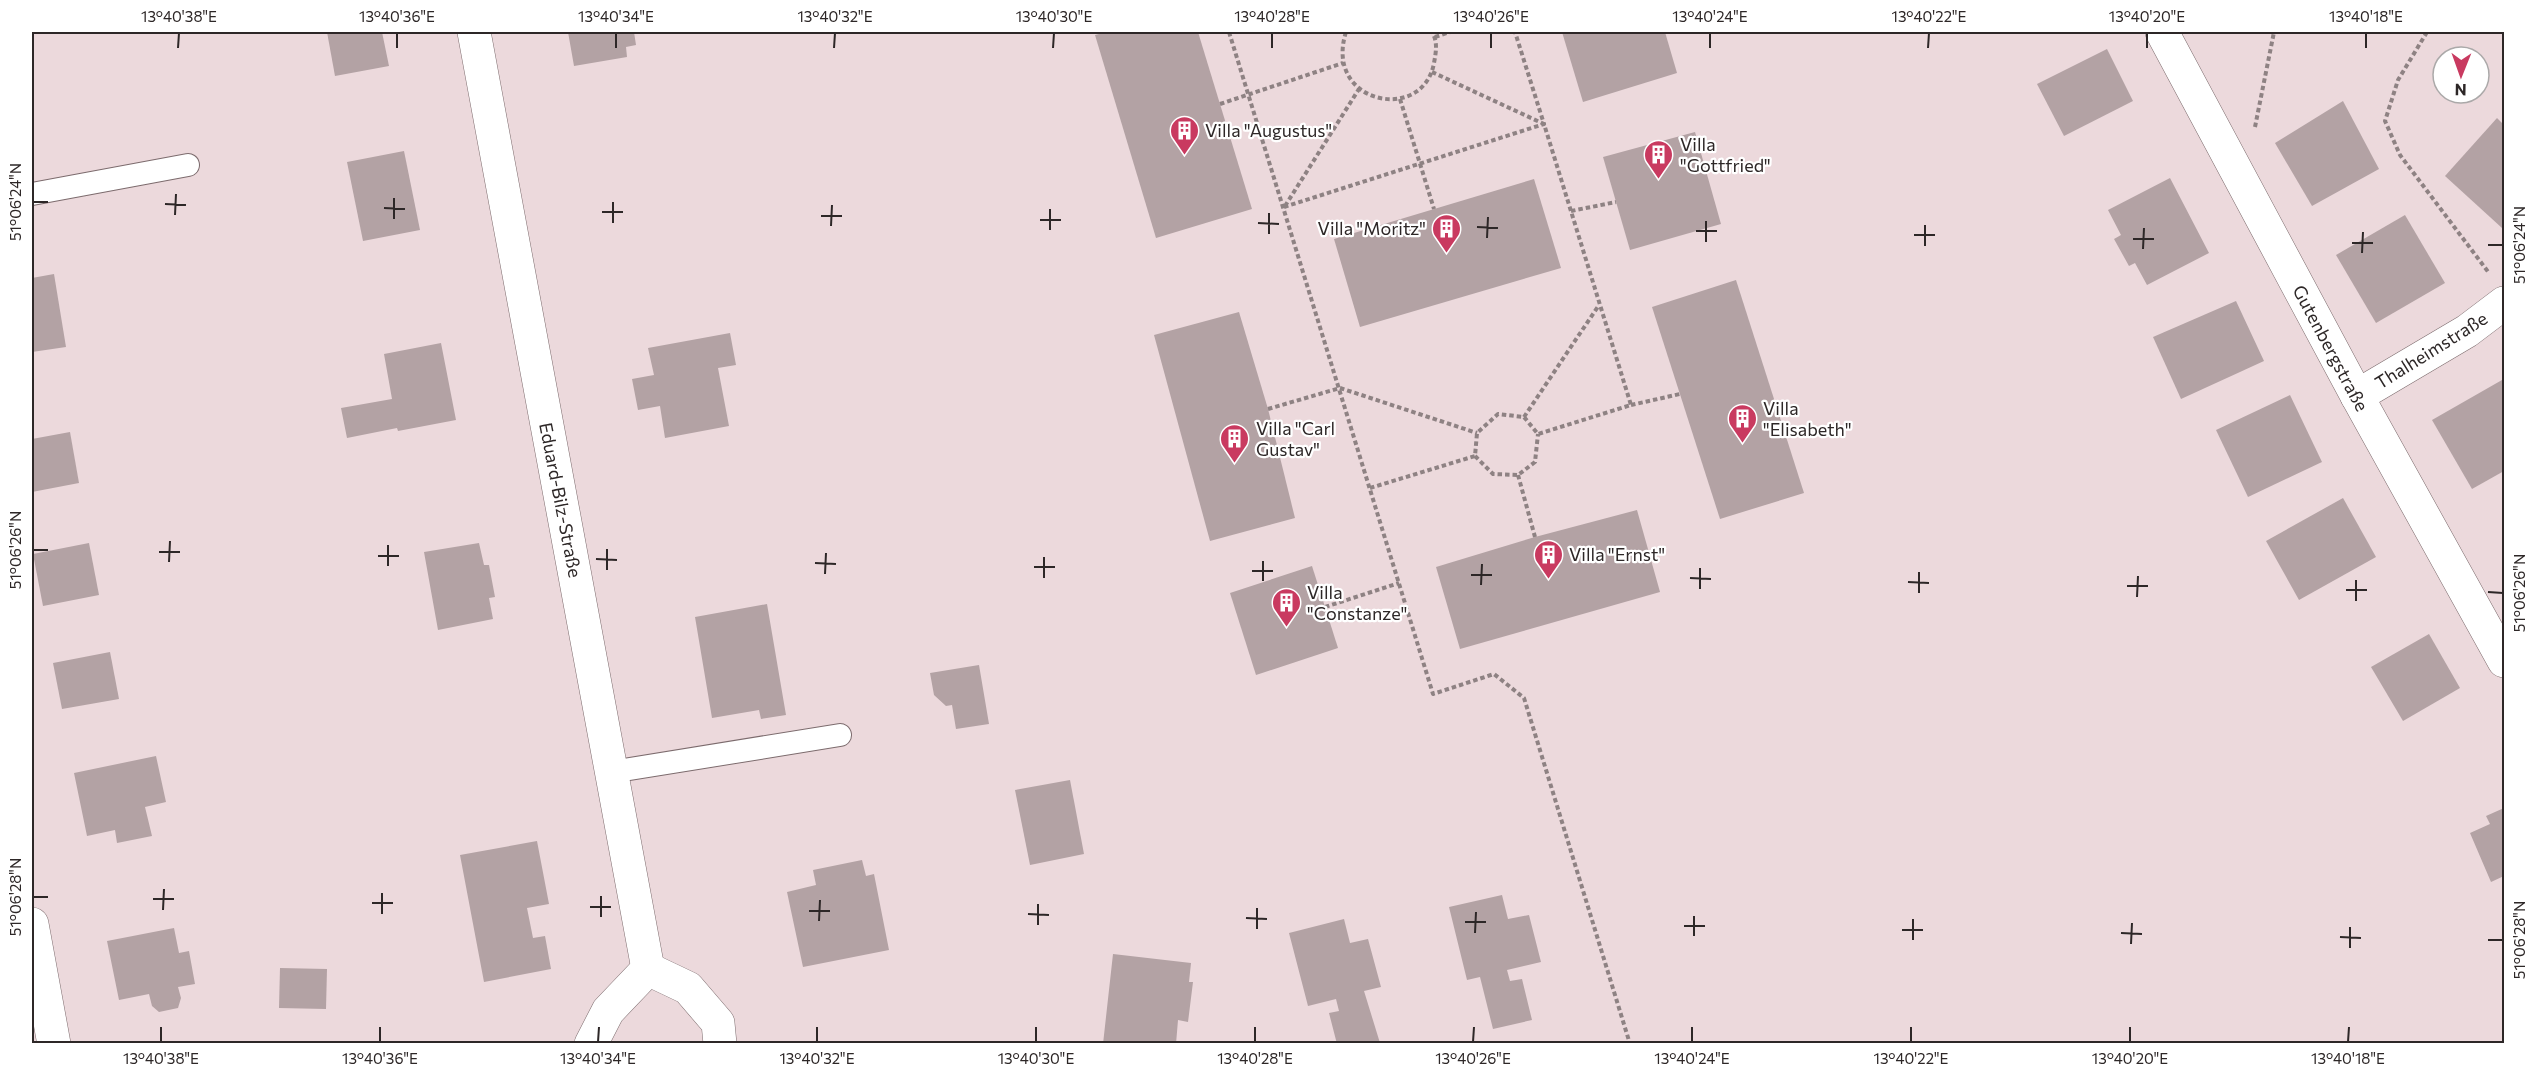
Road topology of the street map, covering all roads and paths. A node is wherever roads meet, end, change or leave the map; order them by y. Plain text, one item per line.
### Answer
1 (474, 32) edge
2 (1229, 32) edge
3 (1346, 32) edge
4 (1432, 32) edge
5 (1450, 32) edge
6 (1515, 32) edge
7 (2162, 32) edge
8 (2274, 32) edge
9 (2427, 32) edge
10 (1435, 37) junction
11 (1343, 63) junction
12 (1432, 72) junction
13 (1359, 89) junction
14 (1250, 96) junction
15 (1400, 99) junction
16 (1220, 104) dead end
17 (1544, 124) junction
18 (2249, 133) dead end
19 (1422, 163) junction
20 (188, 165) dead end
21 (32, 194) edge
22 (1616, 202) dead end
23 (1284, 207) junction
24 (1434, 209) dead end
25 (1571, 211) junction
26 (2501, 292) edge
27 (1599, 304) junction
28 (1340, 388) junction
29 (1680, 394) dead end
30 (2357, 396) junction
31 (1631, 405) junction
32 (1268, 409) dead end
33 (1524, 417) junction
34 (1476, 433) junction
35 (1538, 434) junction
36 (1475, 456) junction
37 (1518, 475) junction
38 (1370, 488) junction
39 (1535, 537) dead end
40 (1399, 583) junction
41 (1325, 607) dead end
42 (2505, 661) edge
43 (840, 735) dead end
44 (611, 771) junction
45 (32, 924) edge
46 (648, 969) junction
47 (54, 1044) edge
48 (591, 1044) edge
49 (720, 1044) edge
50 (1630, 1044) edge

1 - 44 street, Eduard-Bilz-Straße
2 - 14 path
3 - 11 path
4 - 10 path
5 - 10 path
6 - 17 path
7 - 30 street, Gutenbergstraße
8 - 18 path
9 - 26 path
10 - 12 path
11 - 13 path
11 - 14 path
12 - 15 path
12 - 17 path
13 - 15 path
13 - 23 path
14 - 16 path
14 - 23 path
15 - 19 path
17 - 19 path
17 - 25 path
19 - 23 path
19 - 24 path
20 - 21 lane
22 - 25 path
23 - 28 path
25 - 27 path
26 - 30 street, Thalheimstraße
27 - 31 path
27 - 33 path
28 - 32 path
28 - 34 path
28 - 38 path
29 - 31 path
30 - 42 street, Gutenbergstraße
31 - 35 path
33 - 34 path
33 - 35 path
34 - 36 path
35 - 37 path
36 - 37 path
36 - 38 path
37 - 39 path
38 - 40 path
40 - 41 path
40 - 50 path
43 - 44 lane
44 - 46 street, Eduard-Bilz-Straße
45 - 47 street
46 - 48 street
46 - 49 street

